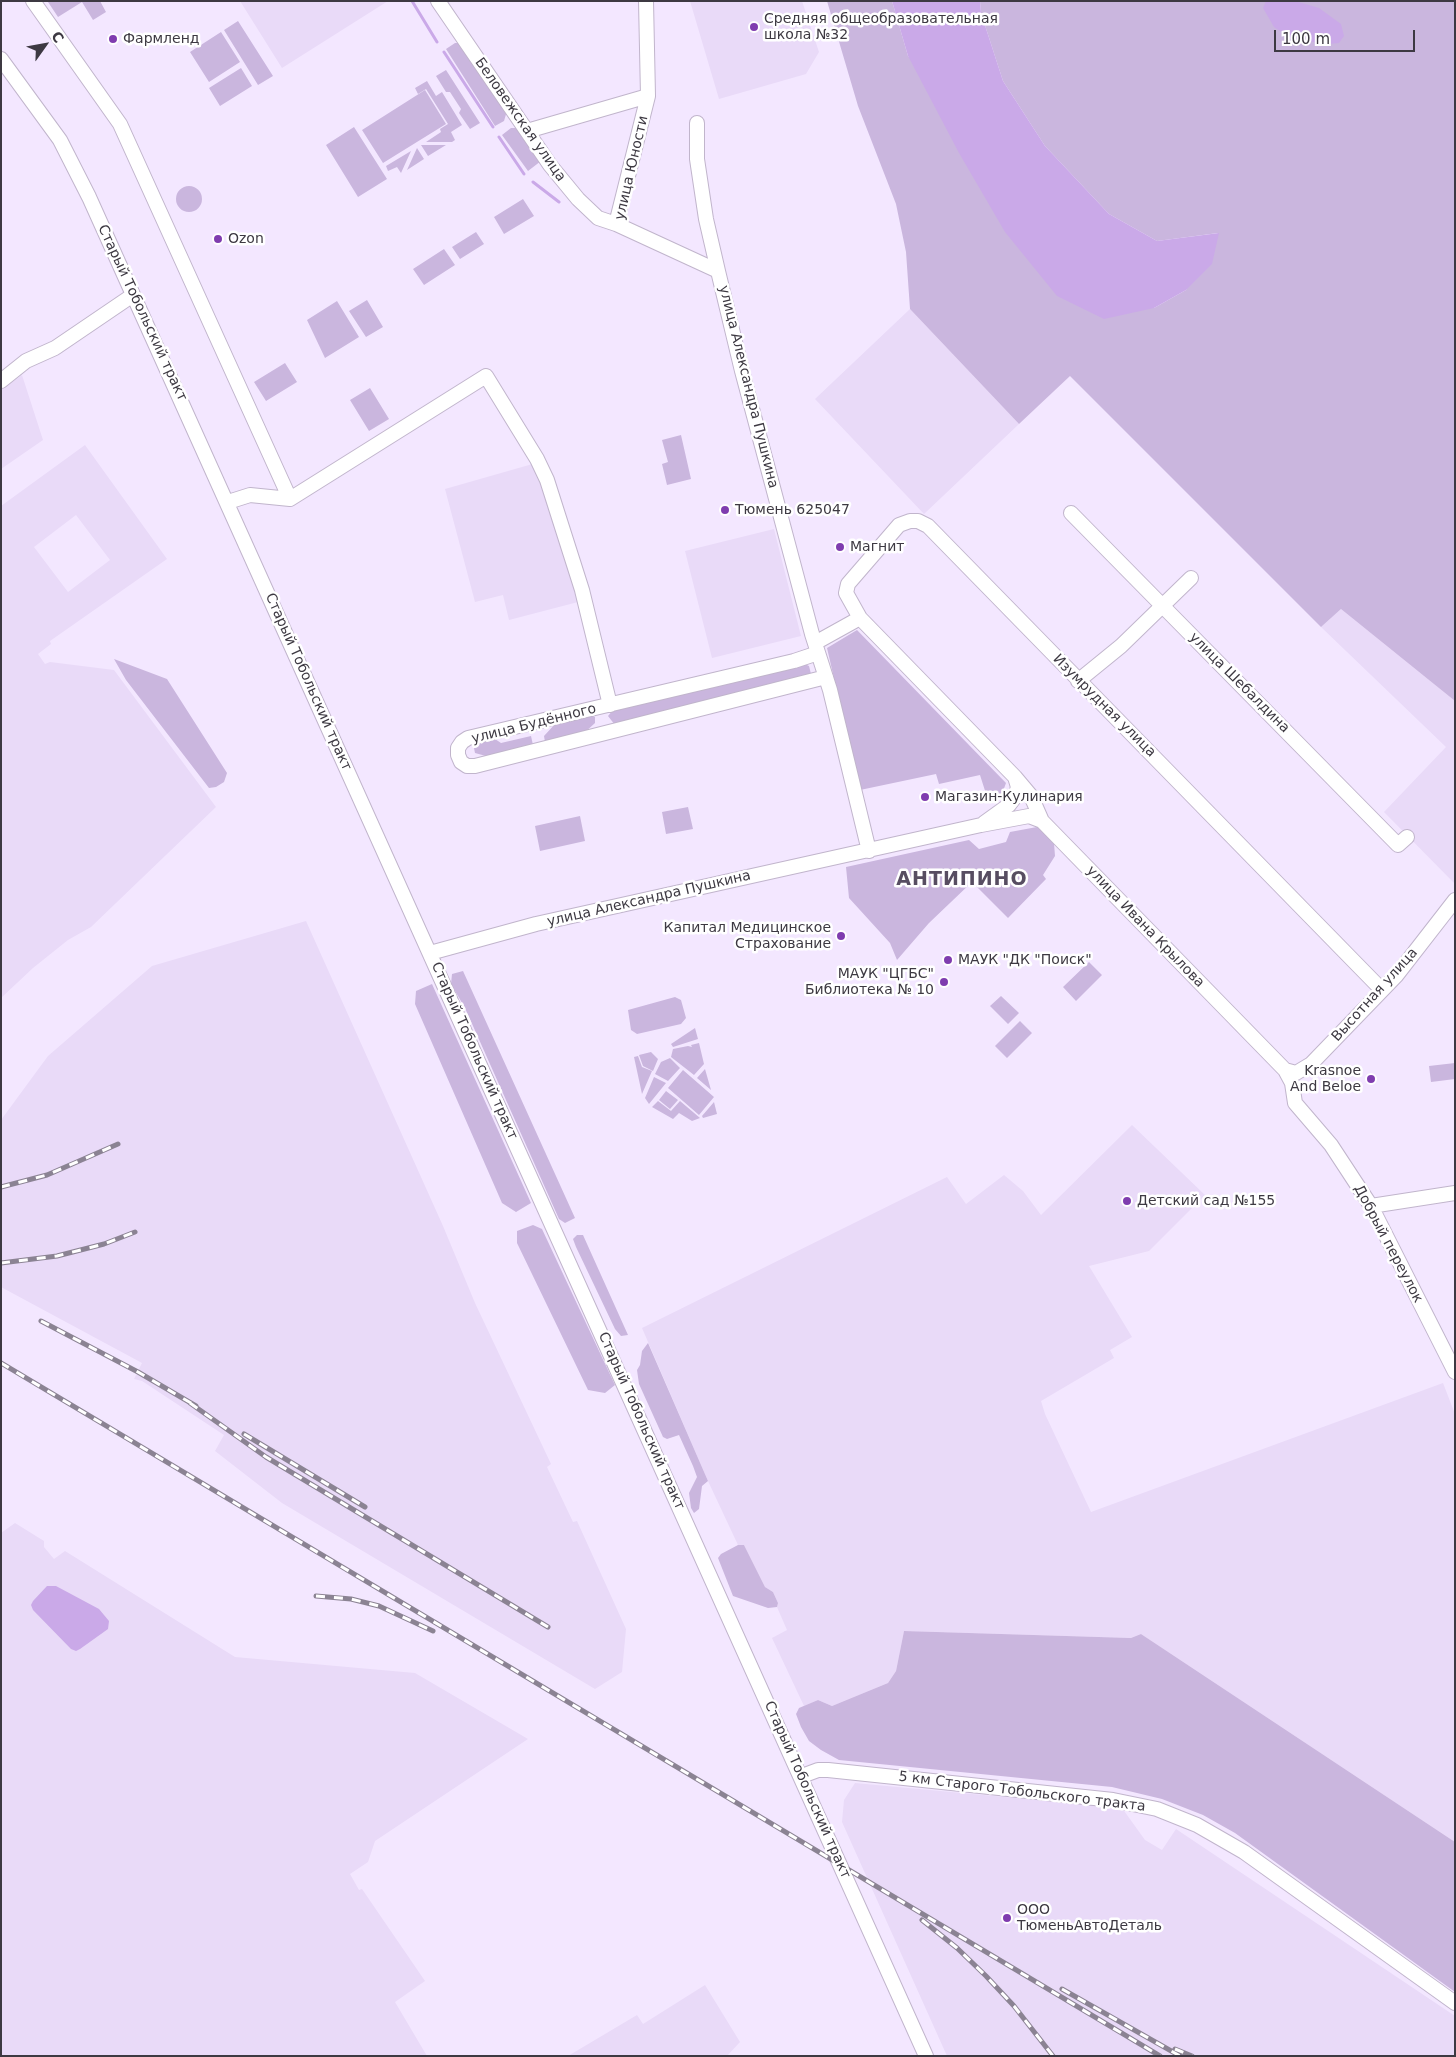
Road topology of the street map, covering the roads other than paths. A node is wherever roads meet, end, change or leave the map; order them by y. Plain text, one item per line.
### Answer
1 (32, 1) edge
2 (438, 1) edge
3 (646, 1) edge
4 (1, 59) edge
5 (648, 96) junction
6 (697, 123) dead end
7 (527, 131) junction
8 (616, 224) junction
9 (718, 271) junction
10 (133, 295) junction
11 (1, 381) edge
12 (290, 499) junction
13 (228, 502) junction
14 (1071, 513) dead end
15 (1191, 578) dead end
16 (1163, 606) junction
17 (860, 618) junction
18 (816, 648) junction
19 (826, 677) junction
20 (1078, 681) junction
21 (610, 705) junction
22 (1015, 777) junction
23 (1042, 820) junction
24 (981, 825) junction
25 (1407, 837) dead end
26 (869, 851) junction
27 (1455, 900) edge
28 (430, 953) junction
29 (1382, 990) junction
30 (1285, 1070) junction
31 (1455, 1193) edge
32 (1371, 1206) junction
33 (1455, 1372) edge
34 (802, 1776) junction
35 (1455, 2002) edge
36 (926, 2056) edge

1 - 12 street
2 - 7 street, Беловежская улица
3 - 5 street, улица Юности
4 - 10 street, Старый Тобольский тракт
5 - 7 street
5 - 8 street, улица Юности
6 - 9 street, улица Александра Пушкина
7 - 8 street, Беловежская улица
8 - 9 street, улица Юности
9 - 18 street, улица Александра Пушкина
10 - 11 street
10 - 13 street, Старый Тобольский тракт
12 - 13 street
12 - 21 street
13 - 28 street, Старый Тобольский тракт
14 - 16 street, улица Шебалдина
15 - 16 street
16 - 20 street
16 - 25 street, улица Шебалдина
17 - 18 street, улица Будённого
17 - 20 street, Изумрудная улица
17 - 22 street, улица Ивана Крылова
18 - 19 street, улица Александра Пушкина
18 - 21 street, улица Будённого
19 - 21 street, улица Будённого
19 - 26 street, улица Александра Пушкина
20 - 29 street, Изумрудная улица
22 - 23 street, улица Ивана Крылова
22 - 24 street
23 - 24 street, улица Александра Пушкина
23 - 30 street, улица Ивана Крылова
24 - 26 street, улица Александра Пушкина
26 - 28 street, улица Александра Пушкина
27 - 29 street, Высотная улица
28 - 34 street, Старый Тобольский тракт
29 - 30 street, Высотная улица
30 - 32 street, Добрый переулок
31 - 32 street
32 - 33 street, Добрый переулок
34 - 35 street, 5 км Старого Тобольского тракта
34 - 36 street, Старый Тобольский тракт

